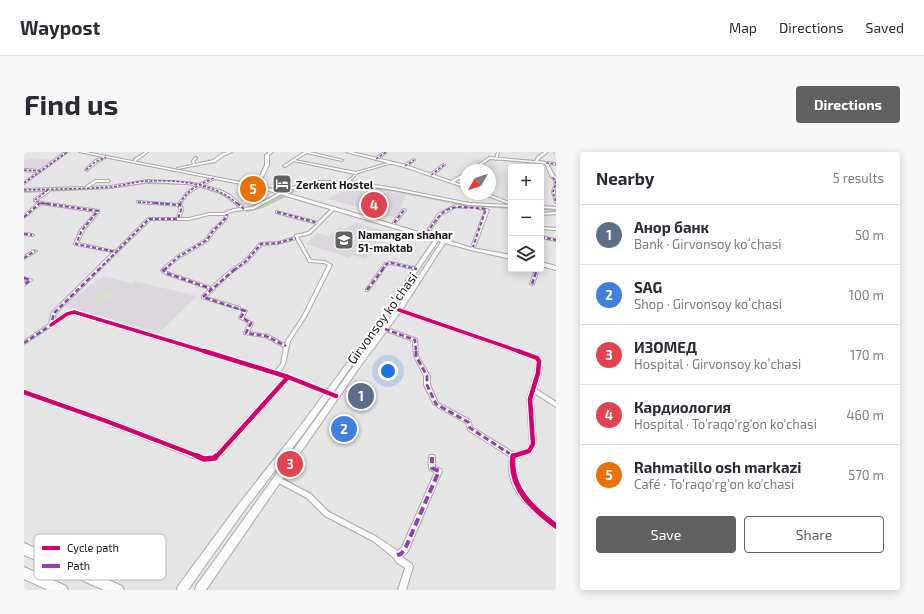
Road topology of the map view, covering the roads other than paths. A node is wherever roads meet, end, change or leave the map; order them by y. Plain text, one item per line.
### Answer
1 (67, 152) edge
2 (81, 152) edge
3 (91, 152) edge
4 (147, 152) edge
5 (231, 152) edge
6 (271, 152) edge
7 (307, 152) edge
8 (348, 152) edge
9 (386, 152) edge
10 (498, 152) edge
11 (546, 152) edge
12 (106, 157) junction
13 (196, 158) dead end
14 (376, 159) junction
15 (496, 159) junction
16 (135, 160) junction
17 (294, 160) junction
18 (342, 160) dead end
19 (414, 160) dead end
20 (536, 162) junction
21 (391, 163) junction
22 (546, 163) junction
23 (444, 164) dead end
24 (480, 164) edge
25 (556, 164) edge
26 (191, 166) junction
27 (284, 166) dead end
28 (405, 166) junction
29 (178, 168) junction
30 (24, 170) edge
31 (86, 170) dead end
32 (40, 171) junction
33 (355, 173) junction
34 (431, 175) junction
35 (460, 176) edge
36 (214, 178) junction
37 (554, 178) edge
38 (110, 182) dead end
39 (348, 182) junction
40 (450, 182) junction
41 (24, 183) edge
42 (257, 185) junction
43 (460, 185) edge
44 (199, 186) junction
45 (84, 188) junction
46 (24, 190) edge
47 (47, 191) junction
48 (283, 192) junction
49 (294, 194) junction
50 (496, 198) edge
51 (138, 202) dead end
52 (556, 202) edge
53 (40, 203) junction
54 (508, 203) edge
55 (508, 204) edge
56 (180, 206) junction
57 (544, 207) edge
58 (334, 208) junction
59 (556, 208) edge
60 (244, 209) junction
61 (404, 210) dead end
62 (98, 211) junction
63 (105, 212) dead end
64 (277, 212) dead end
65 (556, 213) edge
66 (227, 214) junction
67 (544, 214) edge
68 (24, 217) edge
69 (178, 219) junction
70 (318, 223) junction
71 (394, 223) junction
72 (544, 228) edge
73 (556, 229) edge
74 (427, 233) junction
75 (24, 234) edge
76 (32, 235) dead end
77 (296, 238) junction
78 (544, 238) edge
79 (441, 239) junction
80 (556, 240) edge
81 (473, 247) junction
82 (35, 251) dead end
83 (116, 252) junction
84 (508, 256) edge
85 (508, 256) edge
86 (24, 258) edge
87 (544, 265) edge
88 (556, 268) edge
89 (417, 269) junction
90 (536, 272) edge
91 (24, 278) edge
92 (532, 284) dead end
93 (24, 285) edge
94 (212, 289) junction
95 (367, 290) dead end
96 (399, 310) junction
97 (51, 325) junction
98 (385, 329) junction
99 (24, 343) edge
100 (286, 346) junction
101 (277, 373) junction
102 (288, 376) junction
103 (533, 390) junction
104 (24, 392) edge
105 (332, 395) junction
106 (556, 405) edge
107 (513, 456) junction
108 (432, 457) dead end
109 (277, 479) junction
110 (556, 526) edge
111 (24, 549) edge
112 (34, 553) edge
113 (397, 555) junction
114 (24, 573) edge
115 (34, 577) edge
116 (40, 580) edge
117 (95, 580) edge
118 (62, 590) edge
119 (118, 590) edge
120 (182, 590) edge
121 (200, 590) edge
122 (402, 590) edge

1 - 32 street
2 - 12 main road
3 - 16 main road
4 - 16 street
5 - 26 street
6 - 42 main road
7 - 17 street
7 - 18 street
8 - 14 main road
9 - 14 street
10 - 15 street
11 - 20 main road
12 - 31 street
12 - 36 main road
13 - 26 street
14 - 21 main road
15 - 20 main road
15 - 24 main road
16 - 29 main road
17 - 27 street
17 - 33 street
19 - 28 street
20 - 22 main road
21 - 28 main road
21 - 33 street
22 - 25 street
22 - 37 main road
23 - 34 street
26 - 29 street
28 - 34 main road
29 - 42 main road
30 - 32 street
32 - 41 street
33 - 39 street
34 - 40 main road
35 - 40 main road
36 - 42 main road
36 - 44 street
37 - 52 street
38 - 45 street
39 - 48 street
39 - 55 street
40 - 43 main road
42 - 48 main road
44 - 45 street
44 - 56 street
44 - 60 street
45 - 47 street
46 - 47 street
47 - 53 street
48 - 49 main road
48 - 60 street
49 - 58 main road
49 - 71 main road
50 - 54 main road
51 - 56 street
53 - 62 street
53 - 68 street
56 - 69 street
57 - 59 main road
58 - 70 street
58 - 79 main road
60 - 66 street
61 - 71 street
62 - 63 street
62 - 83 street
64 - 70 street
65 - 67 main road
66 - 69 street
66 - 94 street
69 - 83 street
70 - 77 street
71 - 74 main road
72 - 73 main road
74 - 79 main road
74 - 81 street
75 - 76 street
77 - 94 street
77 - 100 street
78 - 80 street
79 - 81 main road
79 - 84 main road
79 - 89 main road, Girvonsoy koʻchasi
79 - 96 main road, Girvonsoy koʻchasi
81 - 85 main road
82 - 86 street
83 - 97 street
87 - 88 main road
89 - 95 street
89 - 105 main road, Girvonsoy koʻchasi
90 - 92 street
91 - 93 street
94 - 100 street
96 - 98 main road, Girvonsoy koʻchasi
96 - 103 street
97 - 99 street
97 - 101 street
98 - 105 main road, Girvonsoy koʻchasi
98 - 107 street
100 - 101 street
101 - 102 street
102 - 104 street
102 - 105 street
103 - 106 street
103 - 107 street
105 - 109 main road, Girvonsoy koʻchasi
105 - 120 main road, Girvonsoy koʻchasi
107 - 110 street
108 - 113 street
109 - 113 street
109 - 121 main road, Girvonsoy koʻchasi
111 - 112 main road
113 - 122 street
114 - 115 main road
116 - 118 main road
117 - 119 main road

